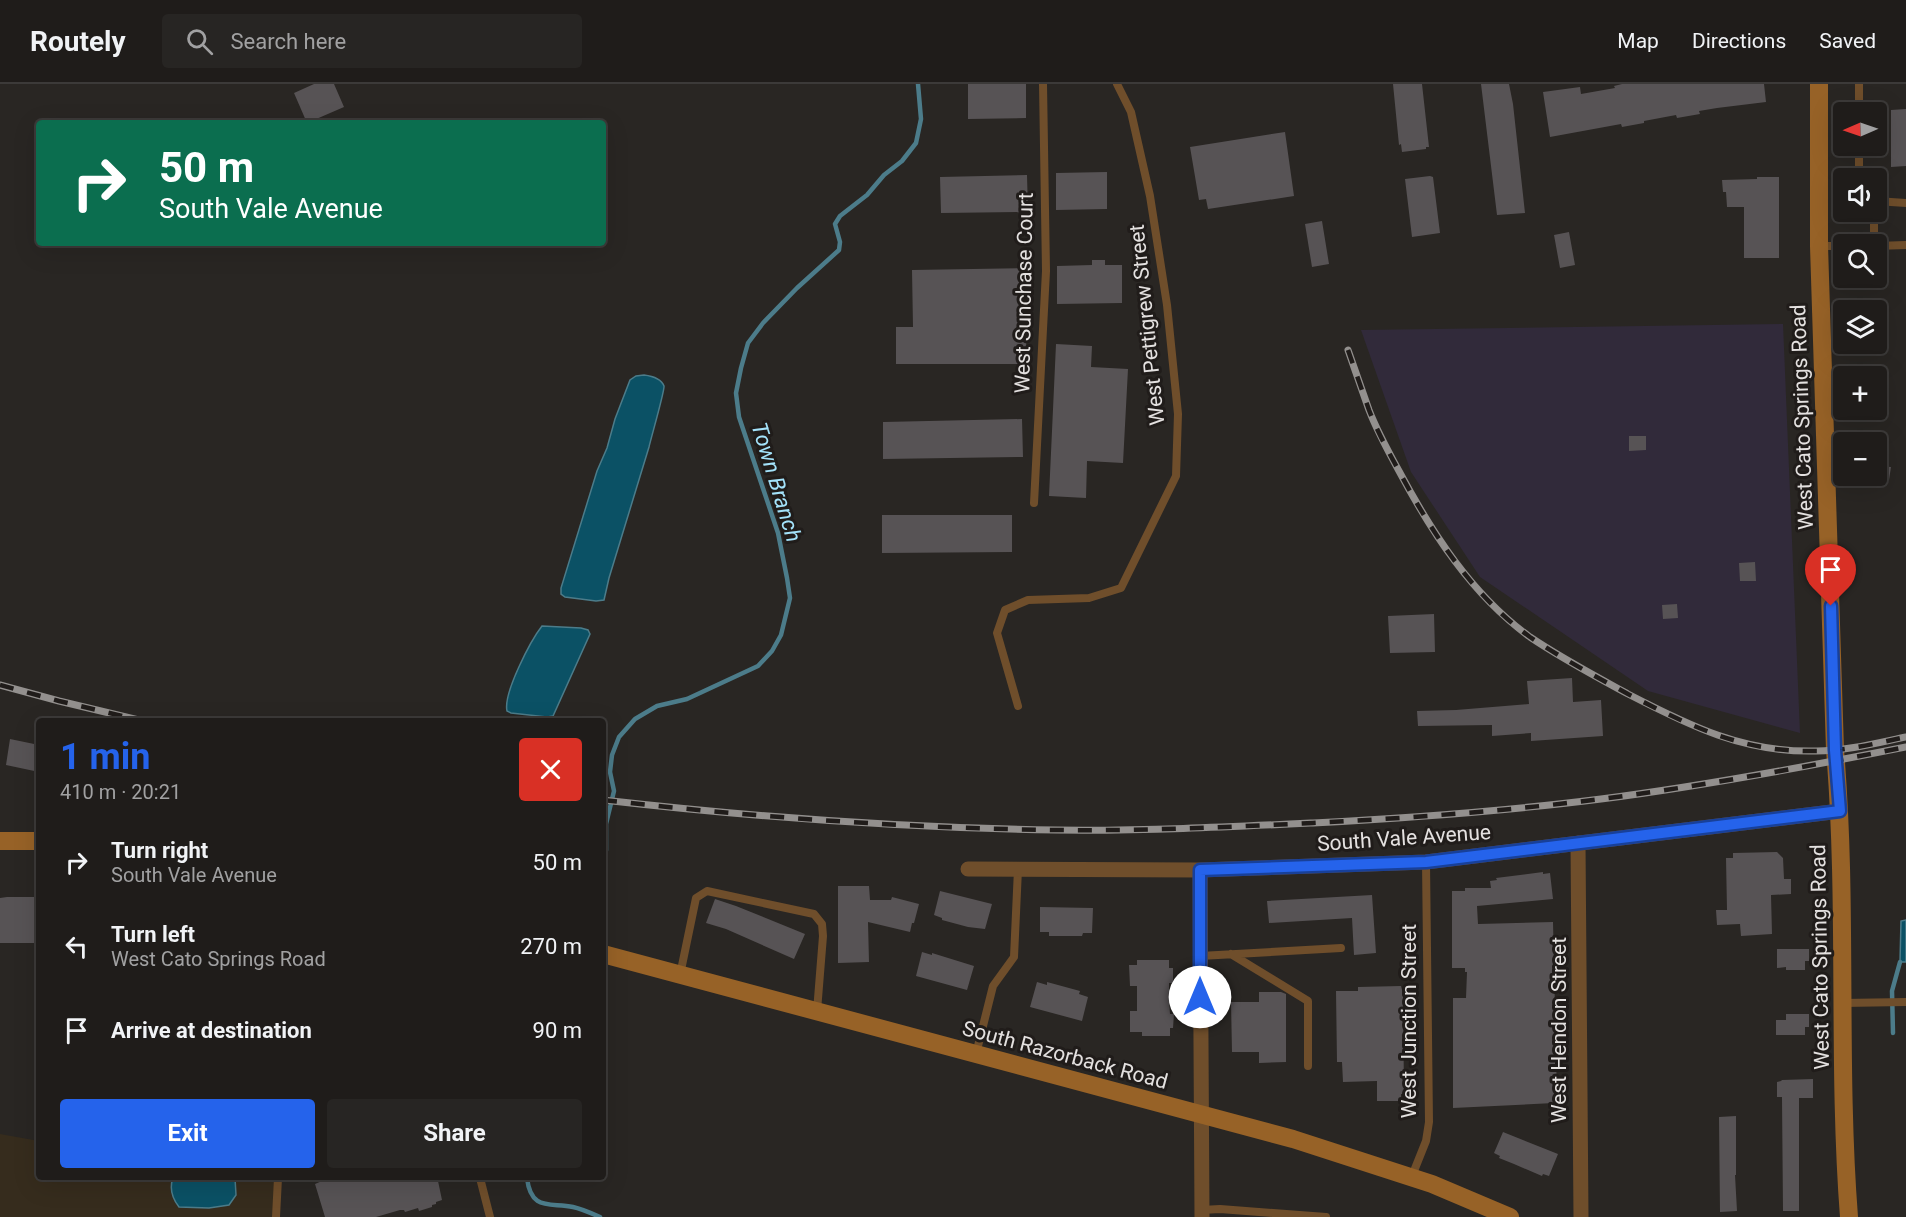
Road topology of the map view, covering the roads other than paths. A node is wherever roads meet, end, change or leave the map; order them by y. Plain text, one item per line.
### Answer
1 (1042, 84) edge
2 (1117, 84) edge
3 (1819, 84) edge
4 (1859, 84) edge
5 (1859, 102) edge
6 (1887, 202) edge
7 (1906, 203) edge
8 (1887, 245) edge
9 (1906, 245) edge
10 (1819, 246) junction
11 (1833, 246) edge
12 (1034, 503) dead end
13 (1018, 706) dead end
14 (1840, 811) junction
15 (0, 841) edge
16 (36, 841) edge
17 (1578, 843) junction
18 (1426, 862) junction
19 (968, 869) dead end
20 (1018, 869) junction
21 (1200, 870) junction
22 (1341, 948) dead end
23 (1231, 954) junction
24 (606, 955) edge
25 (1200, 956) junction
26 (680, 975) junction
27 (1906, 1002) edge
28 (1842, 1003) junction
29 (817, 1011) junction
30 (976, 1054) junction
31 (1308, 1066) dead end
32 (1201, 1115) junction
33 (1411, 1177) junction
34 (277, 1180) edge
35 (481, 1180) edge
36 (1202, 1213) edge
37 (276, 1217) edge
38 (490, 1217) edge
39 (1326, 1217) edge
40 (1510, 1217) edge
41 (1581, 1217) edge
42 (1849, 1217) edge

1 - 12 lane, West Sunchase Court
2 - 13 lane, West Pettigrew Street
3 - 10 street, West Cato Springs Road
4 - 5 lane
6 - 7 lane
8 - 9 lane
10 - 11 lane
10 - 14 street, West Cato Springs Road
14 - 17 street, South Vale Avenue
14 - 28 street, West Cato Springs Road
15 - 16 street
17 - 18 street, South Vale Avenue
17 - 41 street, West Hendon Street
18 - 21 street, South Vale Avenue
18 - 33 lane, West Junction Street
19 - 20 street, South Vale Avenue
20 - 21 street, South Vale Avenue
20 - 30 lane
21 - 25 street
22 - 23 lane
23 - 25 lane
23 - 31 lane
24 - 26 street, South Razorback Road
25 - 32 street
26 - 29 street, South Razorback Road
26 - 29 lane
27 - 28 lane
28 - 42 street, West Cato Springs Road
29 - 30 street, South Razorback Road
30 - 32 street, South Razorback Road
32 - 33 street, South Razorback Road
32 - 36 street
33 - 40 street, South Razorback Road
34 - 37 lane
35 - 38 lane
36 - 39 lane

